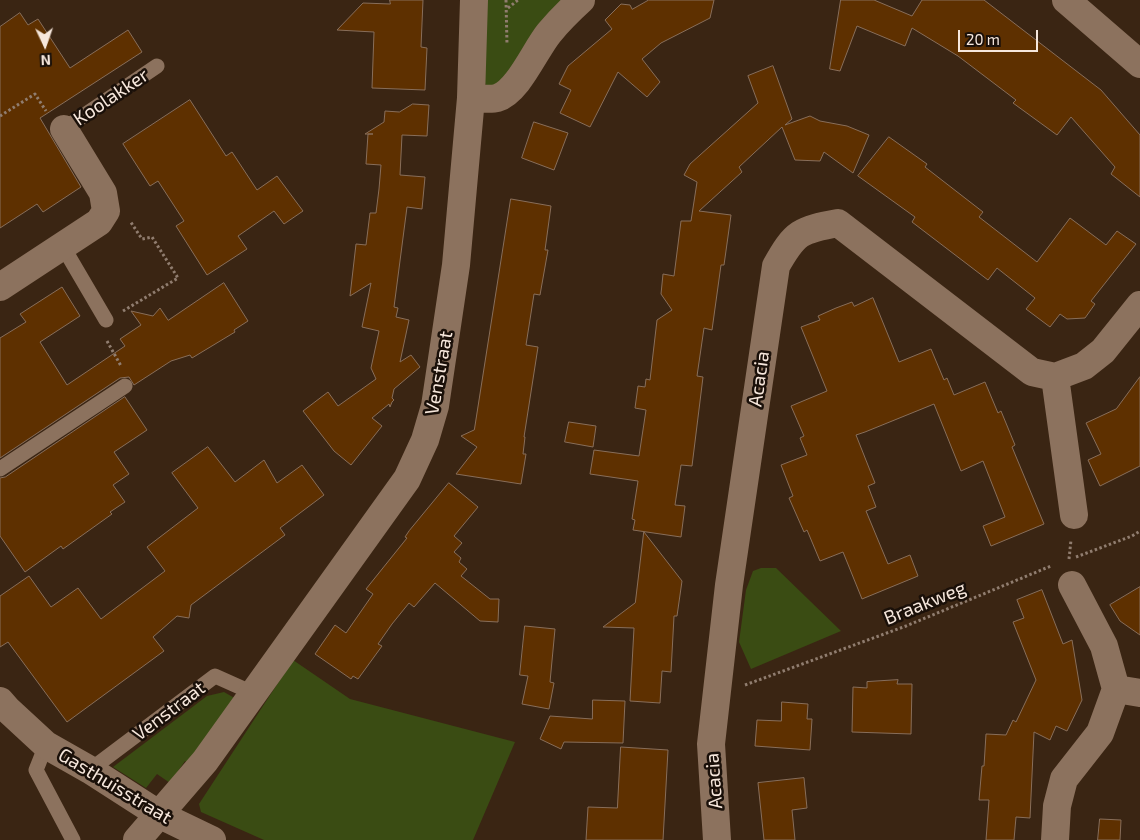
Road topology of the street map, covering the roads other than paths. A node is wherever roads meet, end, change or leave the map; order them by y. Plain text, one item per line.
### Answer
1 (474, 0) edge
2 (581, 0) edge
3 (1066, 0) edge
4 (1140, 64) edge
5 (157, 66) dead end
6 (471, 98) junction
7 (64, 128) joint
8 (62, 245) junction
9 (0, 287) edge
10 (1140, 304) edge
11 (106, 320) road end
12 (1055, 377) junction
13 (125, 386) road end
14 (0, 469) edge
15 (1074, 515) road end
16 (1067, 569) road end
17 (1128, 691) edge
18 (252, 692) junction
19 (0, 701) edge
20 (46, 745) junction
21 (90, 770) junction
22 (160, 815) junction
23 (73, 840) edge
24 (137, 840) edge
25 (212, 840) edge
26 (718, 840) edge
27 (1055, 840) edge

1 - 6 street, Venstraat
2 - 6 street
3 - 4 street
5 - 7 lane, Koolakker
6 - 18 street, Venstraat
7 - 8 street, Koolakker
8 - 9 street
8 - 11 lane
10 - 12 street
12 - 15 street
12 - 26 street, Acacia
13 - 14 lane
16 - 17 street
17 - 27 street
18 - 21 lane, Venstraat
18 - 22 street, Venstraat
19 - 20 street, Gasthuisstraat
20 - 21 street, Gasthuisstraat
20 - 23 lane, Gasthuisstraat
21 - 22 street, Gasthuisstraat
22 - 24 street, Venstraat
22 - 25 street, Gasthuisstraat

